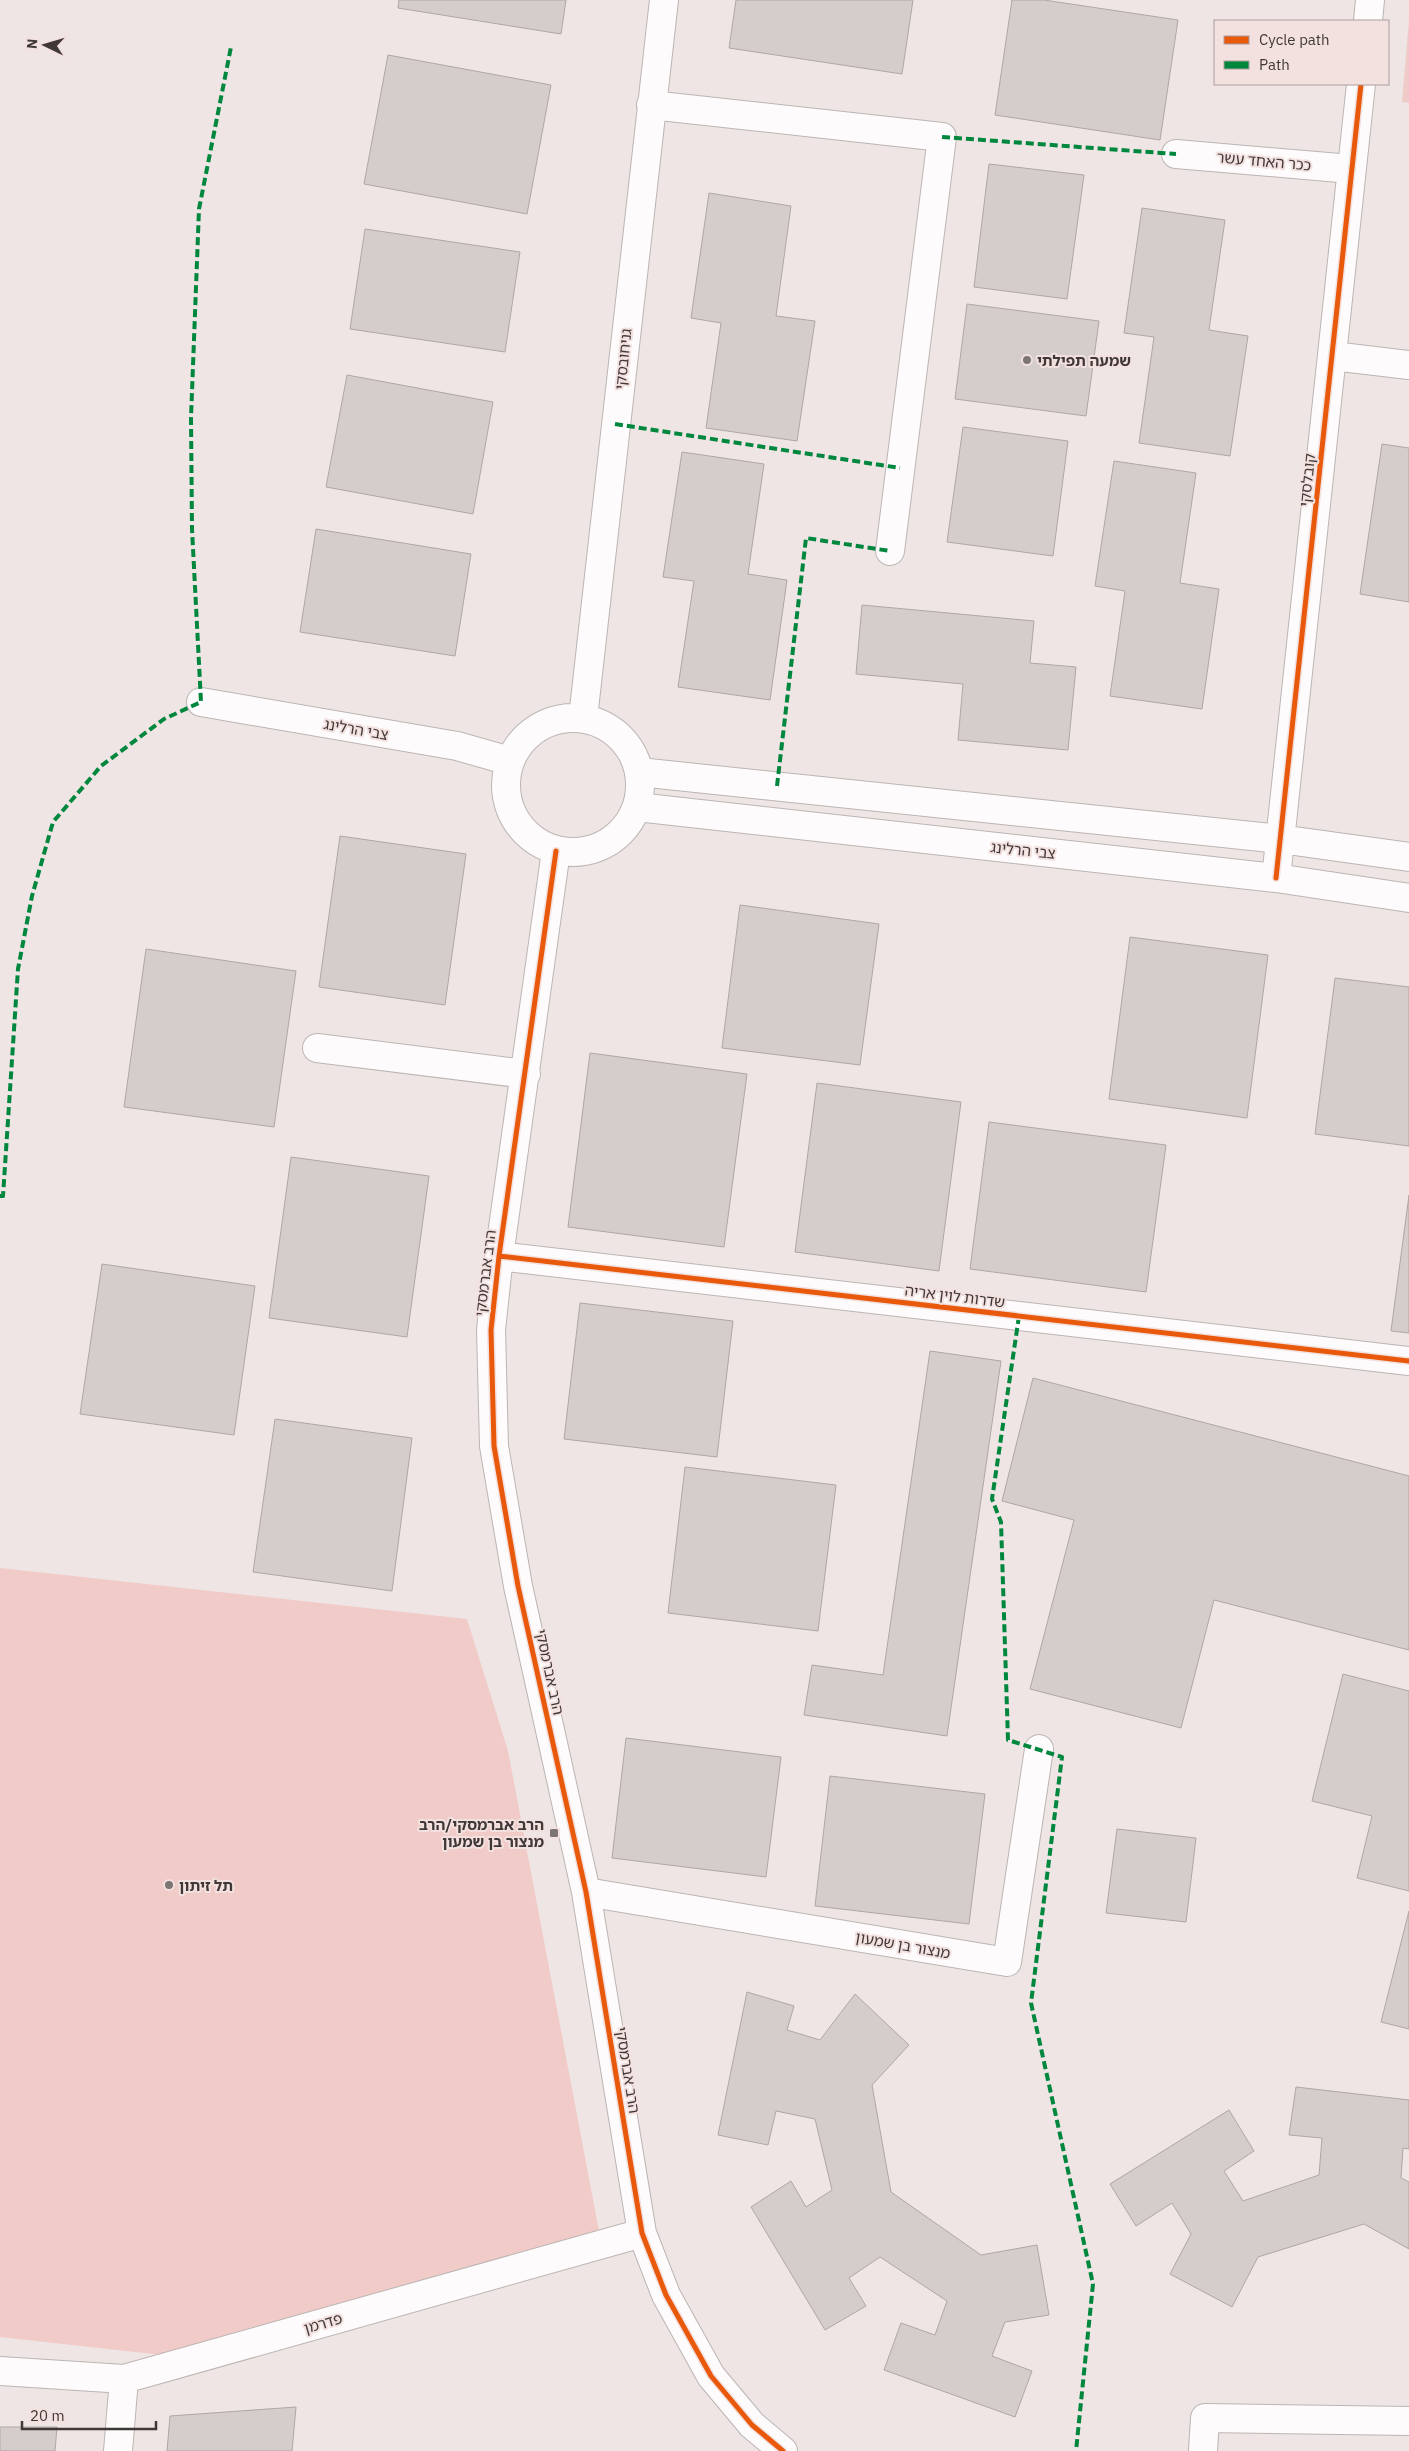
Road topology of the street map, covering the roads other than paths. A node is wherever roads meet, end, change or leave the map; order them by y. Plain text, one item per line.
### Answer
1 (664, 0) edge
2 (1370, 0) edge
3 (1368, 20) edge
4 (1361, 85) edge
5 (651, 105) junction
6 (1176, 154) dead end
7 (1351, 170) junction
8 (1333, 356) junction
9 (1409, 366) edge
10 (890, 551) dead end
11 (201, 702) dead end
12 (583, 718) junction
13 (510, 760) junction
14 (639, 772) junction
15 (637, 807) junction
16 (1280, 839) junction
17 (556, 851) junction
18 (1409, 857) edge
19 (1276, 878) junction
20 (1409, 898) edge
21 (317, 1048) dead end
22 (526, 1074) junction
23 (499, 1256) junction
24 (1409, 1361) edge
25 (1039, 1749) dead end
26 (586, 1892) junction
27 (642, 2233) junction
28 (0, 2371) edge
29 (124, 2379) junction
30 (1409, 2421) edge
31 (118, 2451) edge
32 (783, 2451) edge
33 (1203, 2451) edge

1 - 5 street, גניחובסקי
2 - 3 street
4 - 7 street, קובלסקי
5 - 10 street
5 - 12 street, גניחובסקי
6 - 7 street, ככר האחד עשר
7 - 8 street, קובלסקי
8 - 9 street
8 - 16 street, קובלסקי
11 - 13 street, צבי הרלינג
12 - 13 street
12 - 14 street
13 - 17 street
14 - 15 street
14 - 16 street
15 - 17 street
15 - 19 street, צבי הרלינג
16 - 18 street
16 - 19 street, קובלסקי
17 - 22 street, הרב אברמסקי
19 - 20 street, צבי הרלינג
21 - 22 street
22 - 23 street, הרב אברמסקי
23 - 24 street, שדרות לוין אריה
23 - 26 street, הרב אברמסקי
25 - 26 street, מנצור בן שמעון
26 - 27 street, הרב אברמסקי
27 - 29 street, פדרמן
27 - 32 street, הרב אברמסקי
28 - 29 street, פדרמן
29 - 31 street
30 - 33 street

